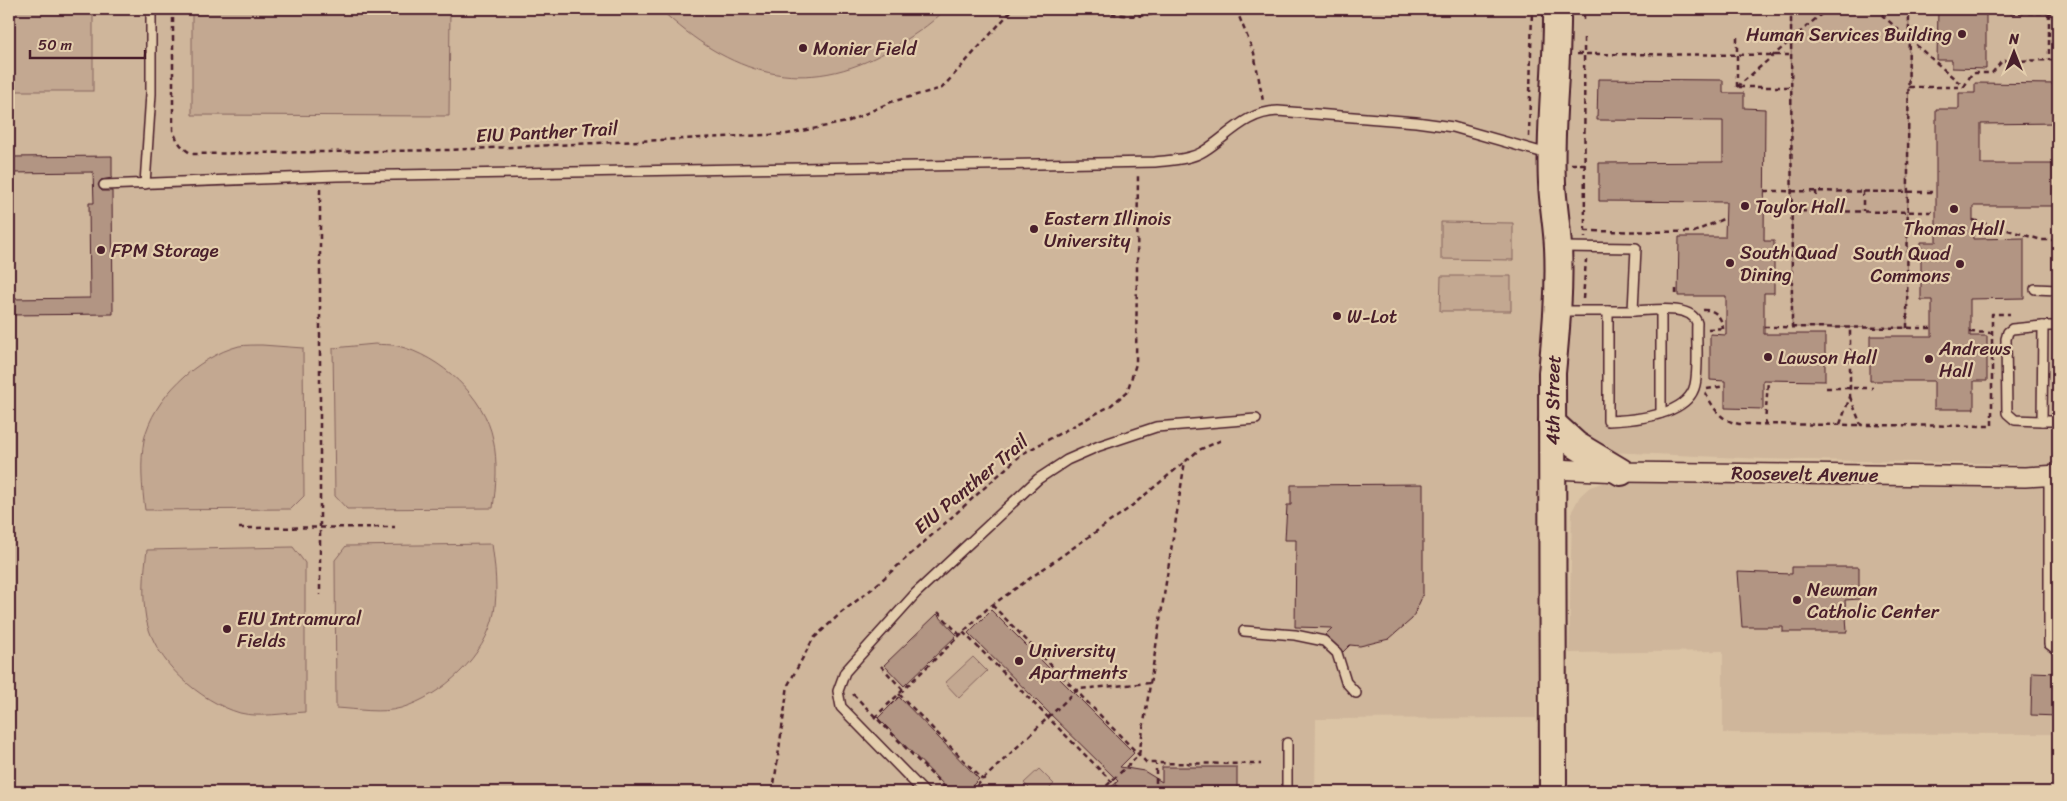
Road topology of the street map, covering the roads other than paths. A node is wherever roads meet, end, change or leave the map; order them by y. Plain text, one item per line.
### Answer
1 (151, 9) edge
2 (1557, 9) edge
3 (1550, 156) junction
4 (145, 184) junction
5 (104, 185) dead end
6 (1558, 247) junction
7 (2035, 290) dead end
8 (2058, 290) edge
9 (1570, 308) junction
10 (1608, 311) junction
11 (1633, 311) junction
12 (1661, 311) junction
13 (2043, 326) junction
14 (2058, 326) edge
15 (1661, 413) junction
16 (1256, 419) dead end
17 (2042, 420) junction
18 (2058, 421) edge
19 (1552, 423) junction
20 (1553, 469) junction
21 (1621, 472) junction
22 (2054, 475) edge
23 (1244, 631) dead end
24 (2058, 650) edge
25 (1356, 693) dead end
26 (1287, 743) dead end
27 (924, 792) edge
28 (1287, 792) edge
29 (1553, 792) edge

1 - 4 lane
2 - 3 street, 4th Street
3 - 4 lane
3 - 6 street, 4th Street
4 - 5 lane
6 - 9 street, 4th Street
6 - 11 lane
7 - 8 lane
9 - 10 lane
9 - 19 street, 4th Street
10 - 11 lane
10 - 15 lane
11 - 12 lane
12 - 15 lane
12 - 15 lane
13 - 14 lane
13 - 17 lane
13 - 17 lane
16 - 27 lane
17 - 18 lane
19 - 20 street, 4th Street
19 - 21 street
20 - 21 street, Roosevelt Avenue
20 - 29 street, 4th Street
21 - 22 street, Roosevelt Avenue
22 - 24 lane
23 - 25 lane
26 - 28 lane

